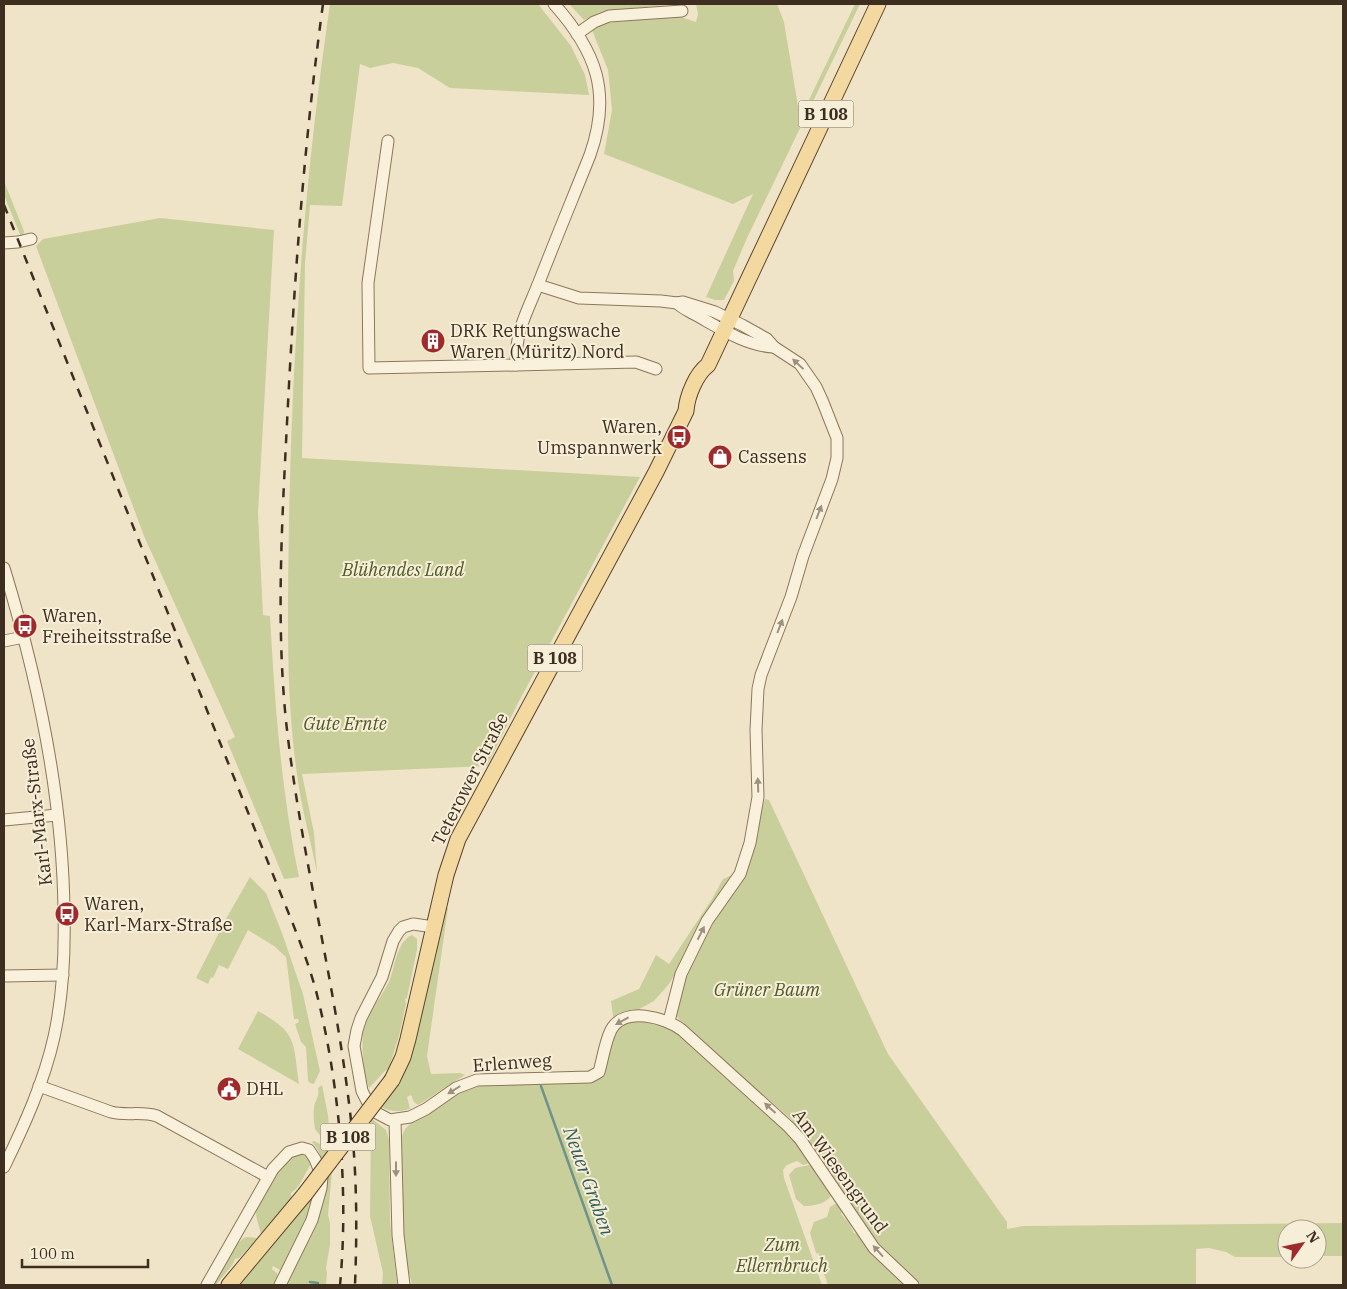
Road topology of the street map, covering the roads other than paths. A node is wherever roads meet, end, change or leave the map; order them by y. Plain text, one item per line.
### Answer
1 (554, 4) edge
2 (878, 4) edge
3 (682, 11) dead end
4 (577, 34) junction
5 (388, 141) dead end
6 (30, 239) dead end
7 (4, 243) edge
8 (538, 285) junction
9 (728, 322) junction
10 (516, 365) junction
11 (656, 369) dead end
12 (4, 568) edge
13 (24, 637) junction
14 (4, 641) edge
15 (58, 815) junction
16 (4, 820) edge
17 (429, 926) junction
18 (63, 975) junction
19 (4, 976) edge
20 (669, 1021) junction
21 (39, 1086) junction
22 (395, 1120) junction
23 (4, 1140) edge
24 (17, 1141) junction
25 (4, 1167) edge
26 (268, 1177) junction
27 (207, 1285) edge
28 (229, 1285) edge
29 (280, 1285) edge
30 (404, 1285) edge
31 (913, 1285) edge

1 - 4 street
2 - 9 main road, B 108
3 - 4 street
4 - 8 street
5 - 10 street
6 - 7 street
8 - 9 street
8 - 10 street
9 - 17 main road, Teterower Straße / B 108
20 -> 9 street
10 - 11 street
12 - 13 street, Karl-Marx-Straße
13 - 14 street
13 - 15 street, Karl-Marx-Straße
15 - 16 street
15 - 18 street, Karl-Marx-Straße
17 - 22 street
17 - 28 main road, Teterower Straße / B 108, bridge
18 - 19 street
18 - 21 street, Karl-Marx-Straße
20 -> 22 street, Erlenweg
31 -> 20 street, Am Wiesengrund
21 - 24 street, Karl-Marx-Straße
21 - 26 street
22 -> 30 street
23 - 24 street
24 - 25 street, Karl-Marx-Straße
26 - 27 street
26 - 29 street

